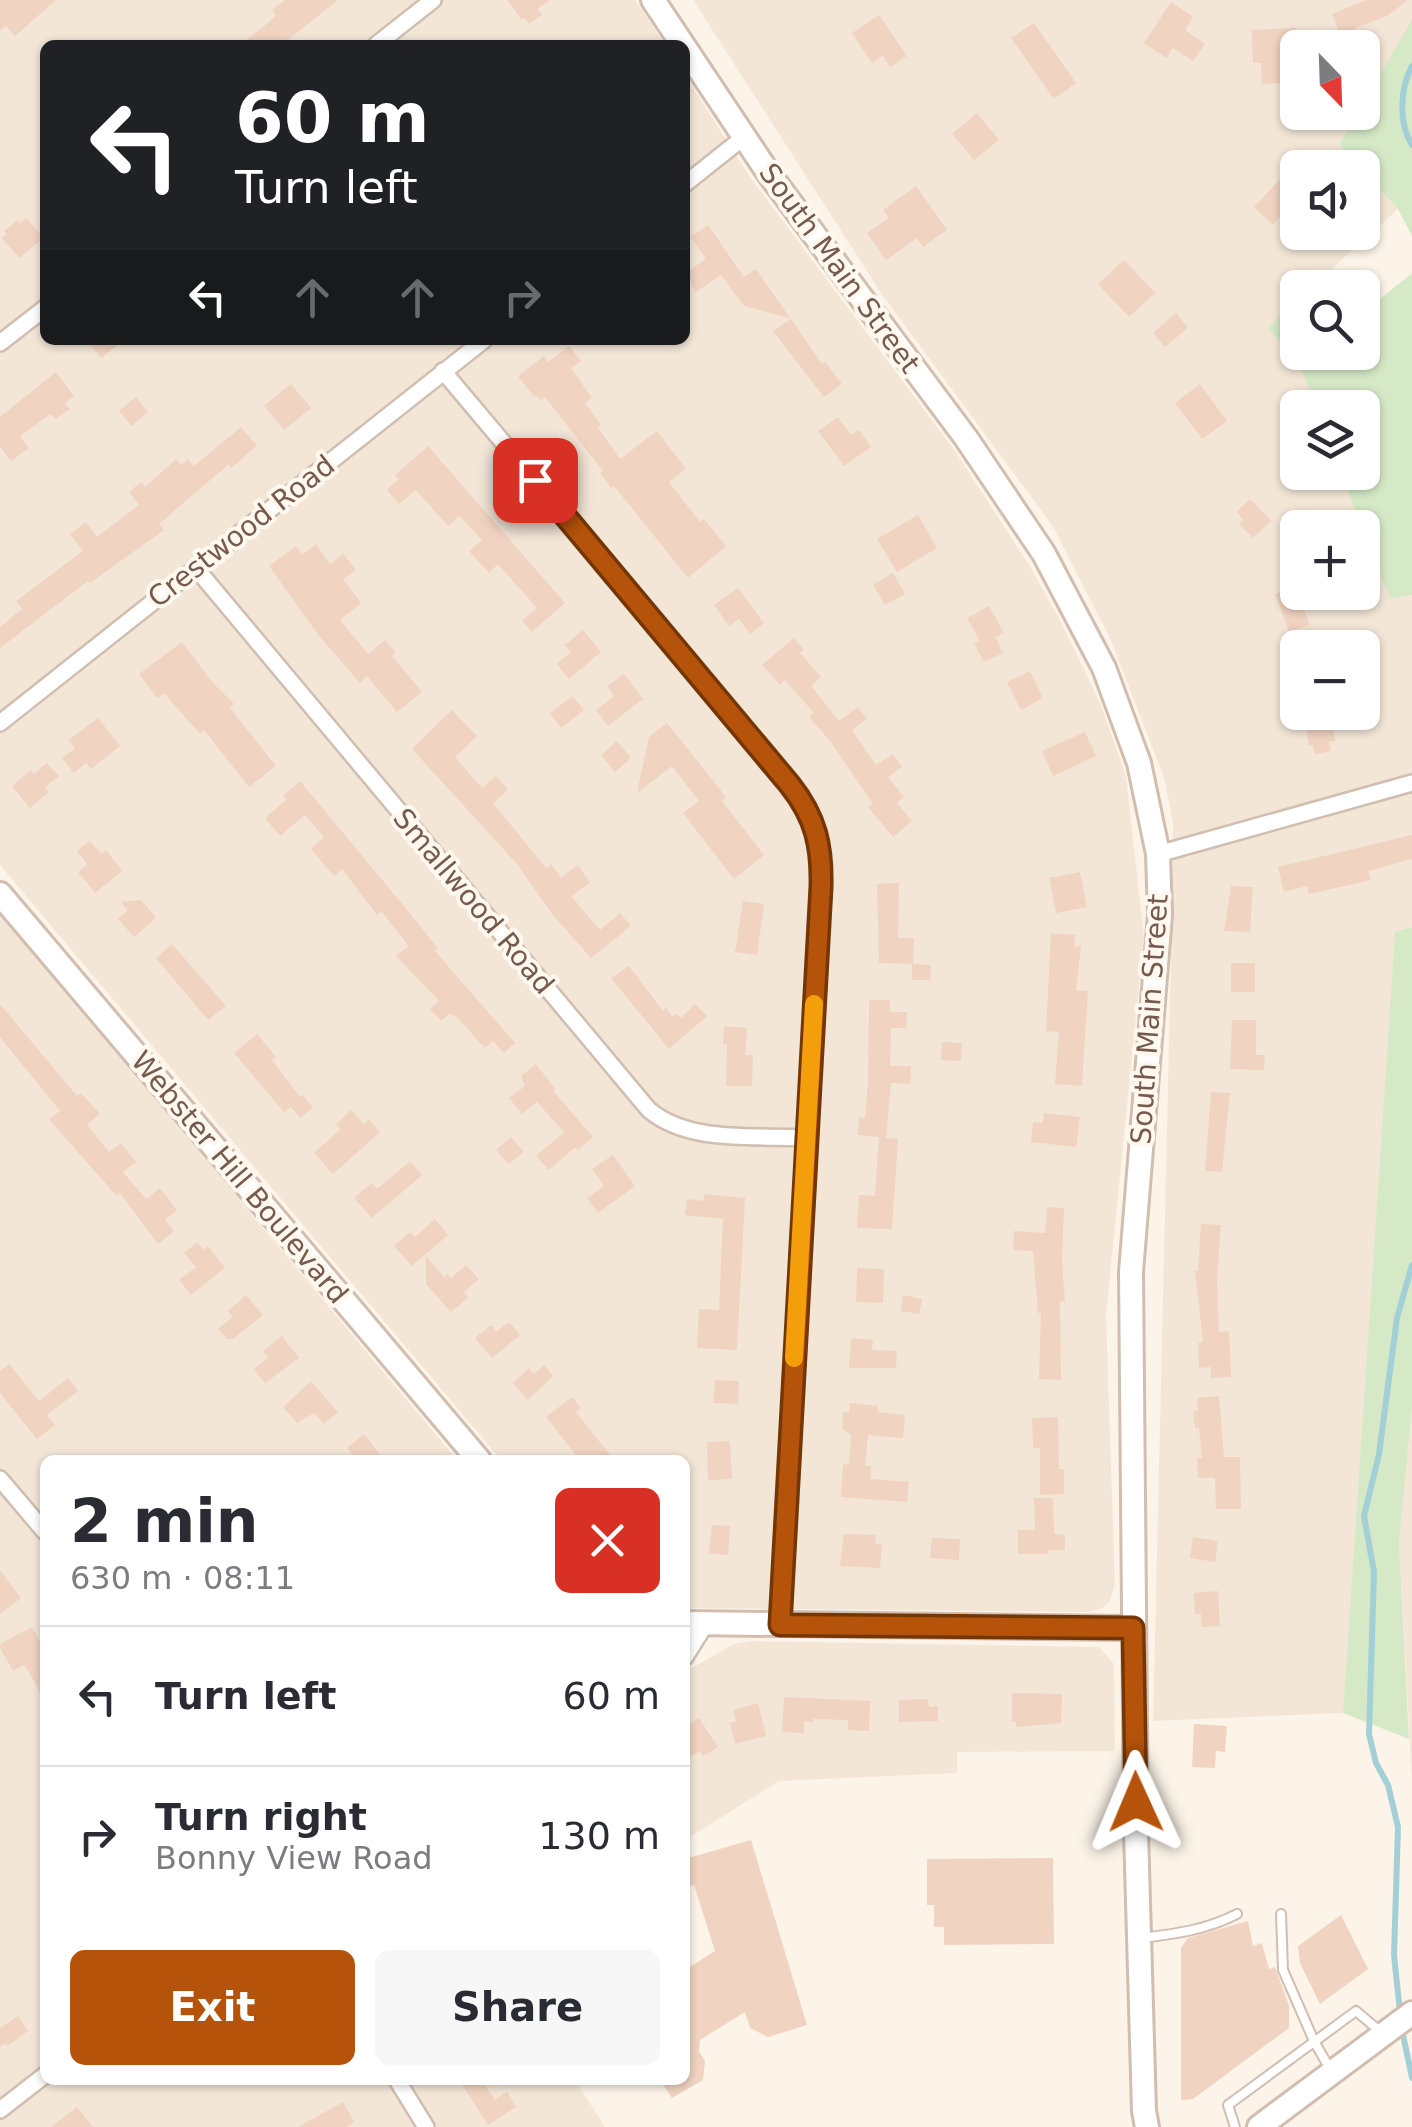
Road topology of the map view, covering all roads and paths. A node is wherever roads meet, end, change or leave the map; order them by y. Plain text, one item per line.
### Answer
1 (433, 0) edge
2 (653, 0) edge
3 (382, 40) edge
4 (679, 40) edge
5 (690, 56) edge
6 (744, 138) junction
7 (690, 180) edge
8 (40, 312) edge
9 (0, 343) edge
10 (478, 345) edge
11 (443, 372) junction
12 (195, 566) junction
13 (0, 723) edge
14 (1412, 783) edge
15 (1158, 854) junction
16 (0, 894) edge
17 (806, 1138) junction
18 (476, 1455) edge
19 (0, 1479) edge
20 (40, 1526) edge
21 (695, 1624) edge
22 (780, 1625) junction
23 (1133, 1628) junction
24 (1237, 1914) dead end
25 (1281, 1914) dead end
26 (1138, 1938) junction
27 (1400, 2022) edge
28 (1314, 2041) junction
29 (1332, 2074) junction
30 (40, 2079) edge
31 (400, 2085) edge
32 (0, 2110) edge
33 (426, 2127) edge
34 (1147, 2127) edge
35 (1234, 2127) edge
36 (1260, 2127) edge

1 - 3 street
2 - 4 main road, South Main Street
5 - 6 main road, South Main Street
6 - 7 street
6 - 15 main road, South Main Street
8 - 9 street
10 - 11 street, Crestwood Road
11 - 12 street, Crestwood Road
11 - 17 street
12 - 13 street, Crestwood Road
12 - 17 street, Smallwood Road
14 - 15 street
15 - 23 main road, South Main Street
16 - 18 main road, Webster Hill Boulevard
17 - 22 street
19 - 20 street
21 - 22 main road
22 - 23 main road
23 - 26 main road, South Main Street
24 - 26 lane
25 - 28 lane
26 - 34 main road, South Main Street
27 - 28 lane
27 - 29 main road
28 - 29 lane
28 - 35 lane
29 - 36 main road
30 - 32 street
31 - 33 street

